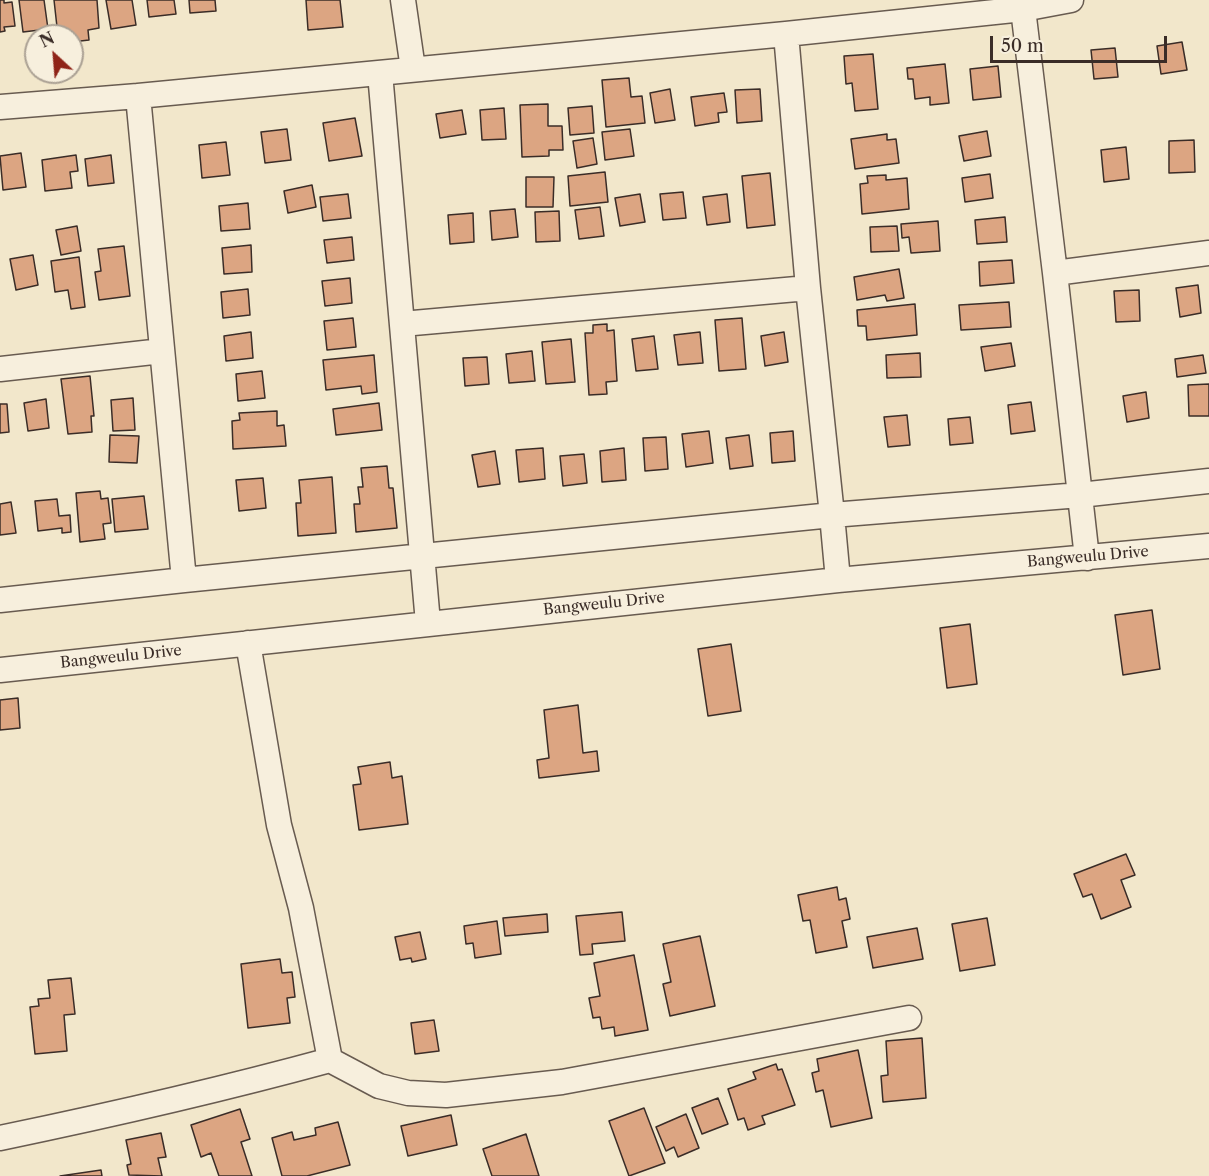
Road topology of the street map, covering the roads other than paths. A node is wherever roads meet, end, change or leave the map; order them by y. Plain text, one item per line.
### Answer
1 (403, 0) edge
2 (1071, 0) edge
3 (1023, 9) junction
4 (786, 34) junction
5 (413, 69) junction
6 (380, 73) junction
7 (138, 96) junction
8 (0, 106) edge
9 (1209, 253) edge
10 (1056, 273) junction
11 (808, 288) junction
12 (402, 324) junction
13 (162, 351) junction
14 (0, 369) edge
15 (1209, 482) edge
16 (1080, 495) junction
17 (832, 515) junction
18 (1209, 546) edge
19 (423, 556) junction
20 (1087, 558) junction
21 (184, 579) junction
22 (838, 580) junction
23 (0, 600) edge
24 (428, 622) junction
25 (248, 643) junction
26 (0, 670) edge
27 (909, 1018) dead end
28 (330, 1060) junction
29 (0, 1138) edge

1 - 5 street
2 - 3 street
3 - 4 street
3 - 10 street
4 - 5 street
4 - 11 street
5 - 6 street
6 - 7 street
6 - 12 street
7 - 8 street
7 - 13 street
9 - 10 street
10 - 16 street
11 - 12 street
11 - 17 street
12 - 19 street
13 - 14 street
13 - 21 street
15 - 16 street
16 - 17 street
16 - 20 street
17 - 19 street
17 - 22 street
18 - 20 street, Bangweulu Drive
19 - 21 street
19 - 24 street
20 - 22 street, Bangweulu Drive
21 - 23 street
22 - 24 street, Bangweulu Drive
24 - 25 street, Bangweulu Drive
25 - 26 street, Bangweulu Drive
25 - 28 street
27 - 28 street
28 - 29 street

